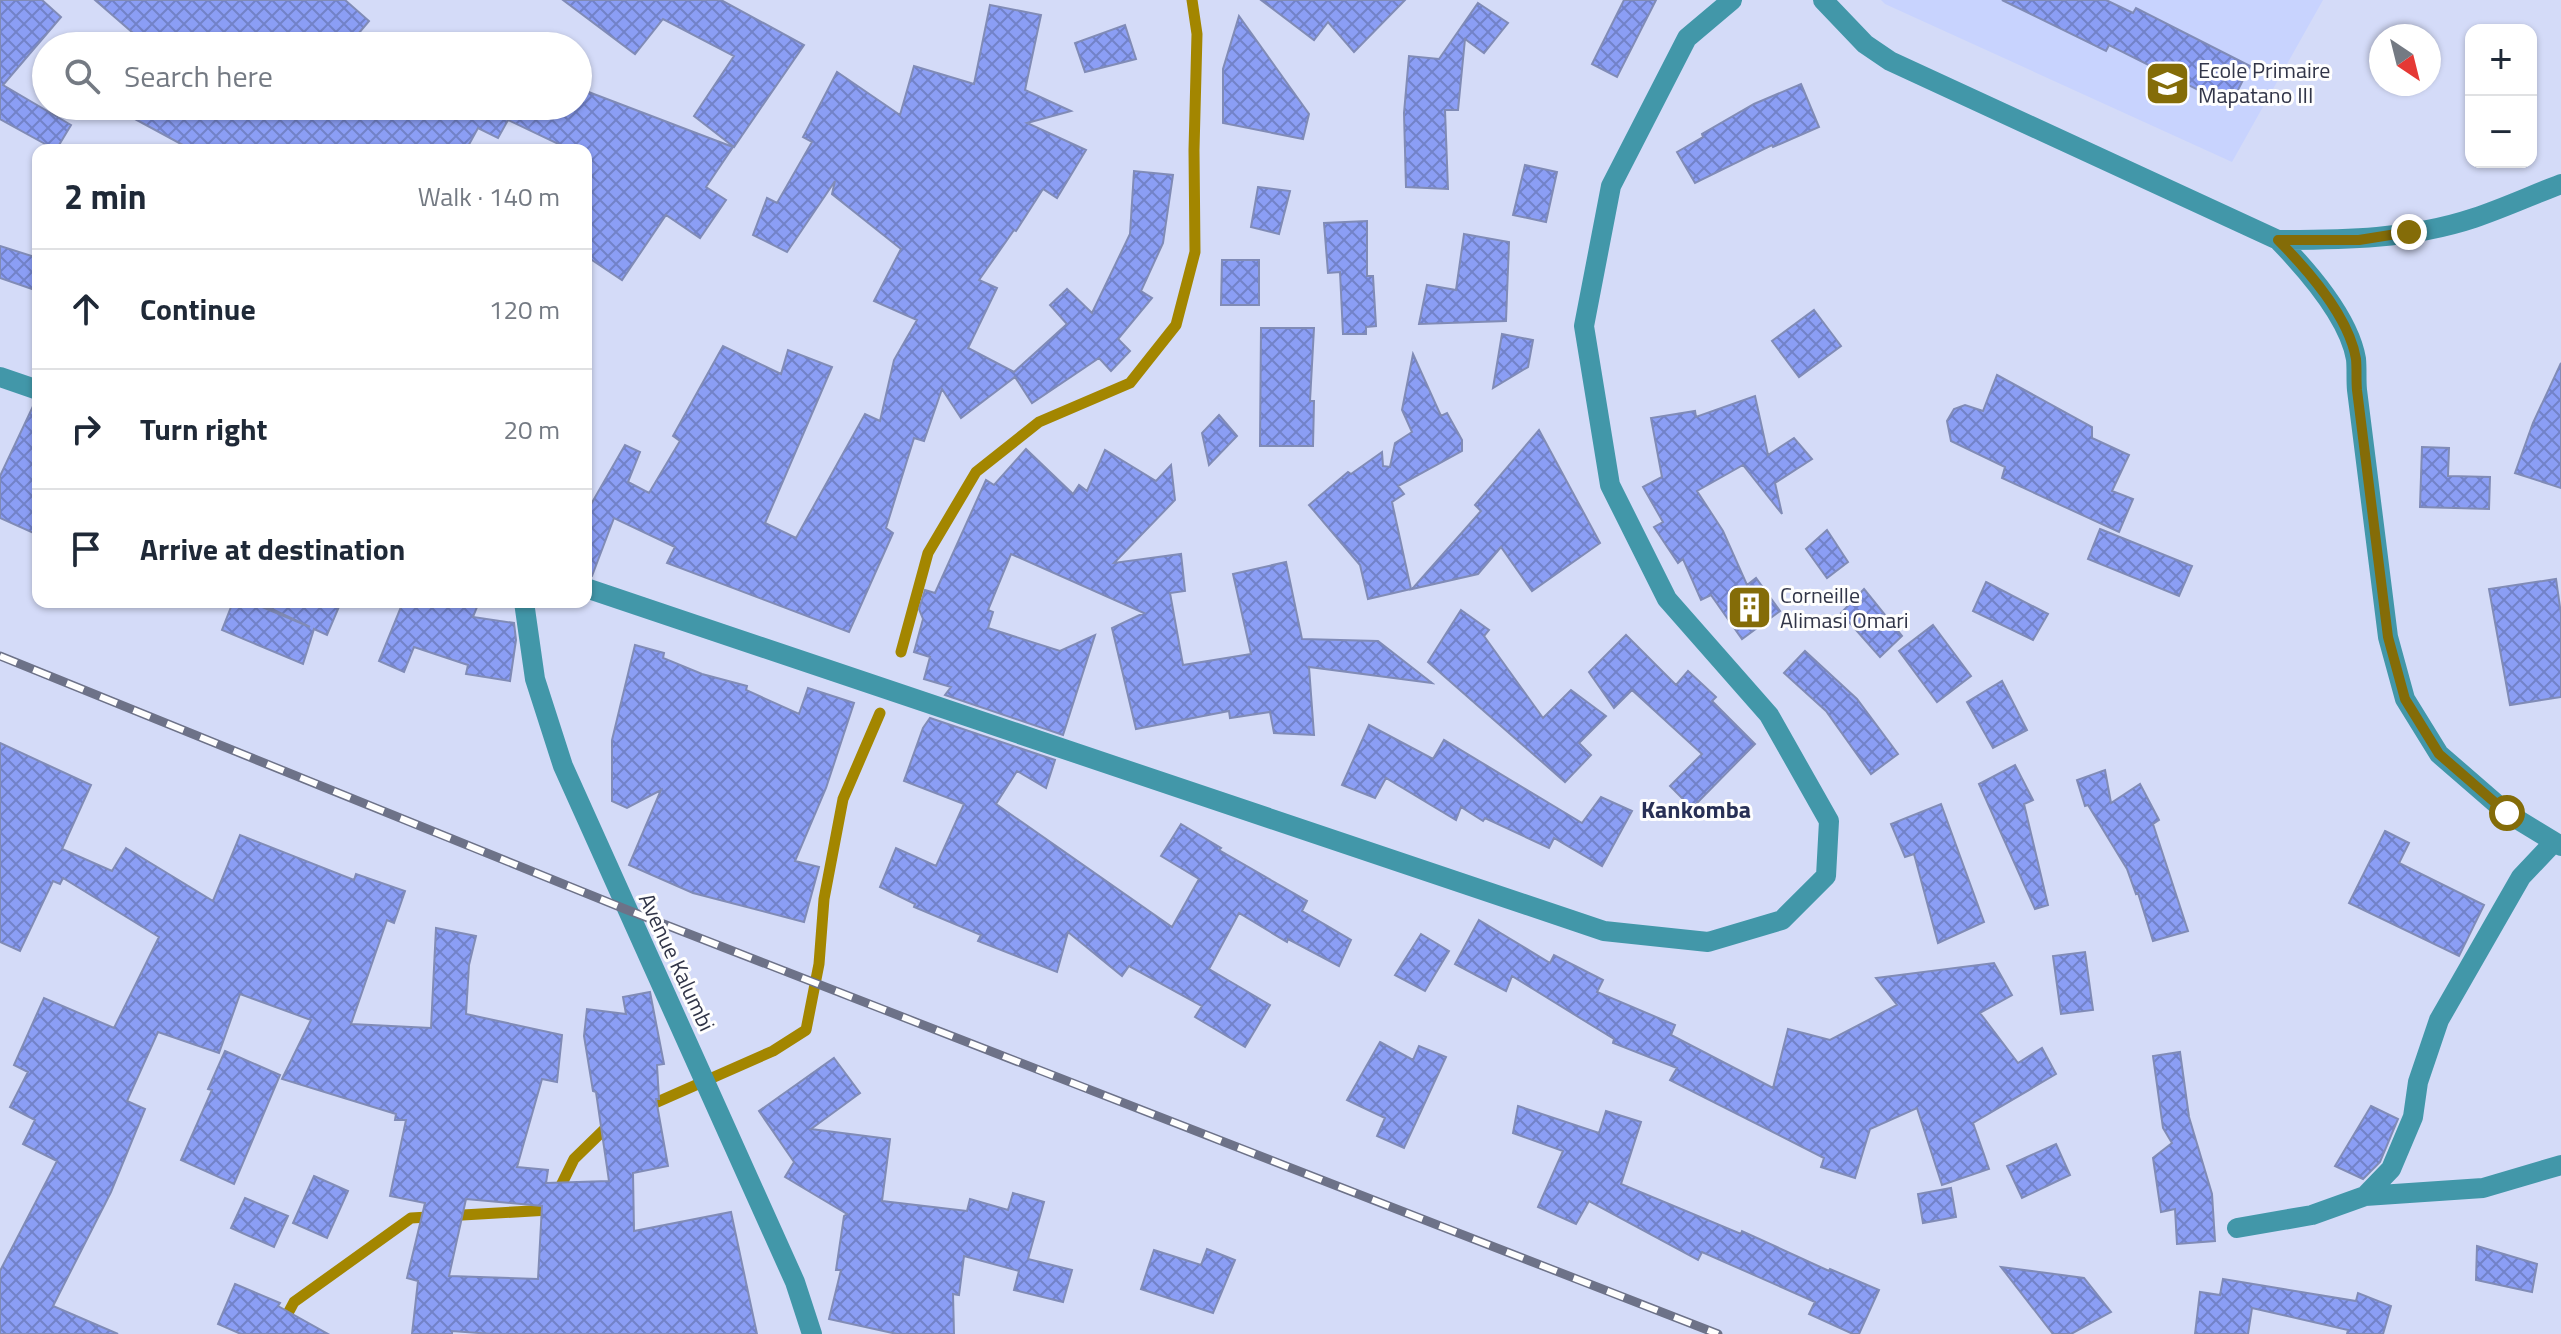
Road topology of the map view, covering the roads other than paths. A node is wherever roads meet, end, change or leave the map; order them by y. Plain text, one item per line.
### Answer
1 (1732, 0) edge
2 (1823, 0) edge
3 (2561, 184) edge
4 (2278, 240) junction
5 (0, 377) edge
6 (32, 388) edge
7 (592, 590) edge
8 (525, 608) edge
9 (2557, 844) edge
10 (2561, 1165) edge
11 (2365, 1196) junction
12 (2237, 1228) dead end
13 (812, 1334) edge

1 - 7 street
2 - 4 street
3 - 4 street
4 - 9 street
5 - 6 street
8 - 13 street, Avenue Kalumbi
9 - 11 street
10 - 11 street
11 - 12 street

